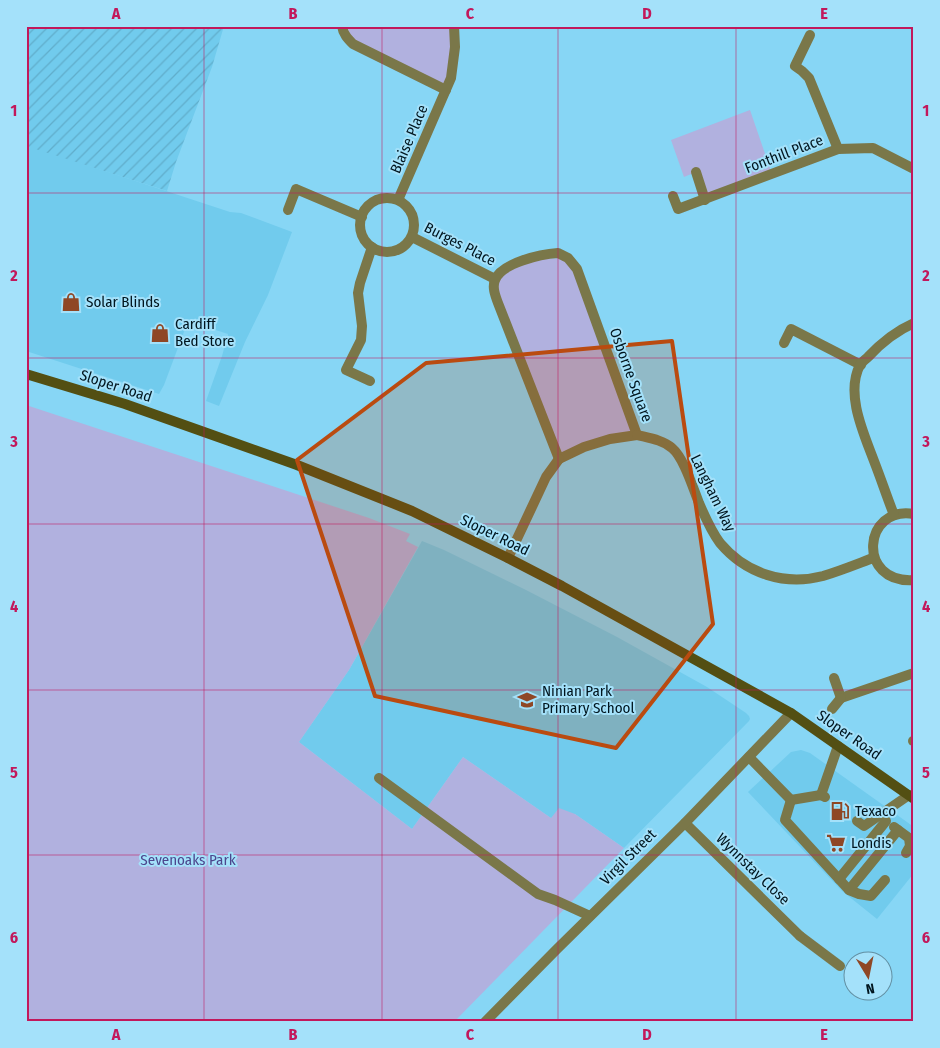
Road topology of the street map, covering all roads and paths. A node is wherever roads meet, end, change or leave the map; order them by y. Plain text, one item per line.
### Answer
1 (342, 26) edge
2 (453, 27) edge
3 (810, 34) dead end
4 (446, 90) junction
5 (838, 149) junction
6 (914, 169) edge
7 (696, 172) dead end
8 (673, 196) dead end
9 (398, 200) junction
10 (705, 200) junction
11 (288, 210) dead end
12 (362, 217) junction
13 (412, 237) junction
14 (372, 248) junction
15 (495, 279) junction
16 (914, 323) edge
17 (784, 343) dead end
18 (861, 365) junction
19 (26, 374) edge
20 (370, 381) dead end
21 (637, 435) junction
22 (559, 459) junction
23 (914, 514) edge
24 (894, 515) junction
25 (508, 558) junction
26 (874, 558) junction
27 (914, 580) edge
28 (914, 673) edge
29 (834, 678) dead end
30 (841, 698) junction
31 (832, 709) dead end
32 (791, 713) junction
33 (838, 746) junction
34 (749, 757) junction
35 (379, 778) dead end
36 (911, 797) edge
37 (791, 800) junction
38 (883, 818) junction
39 (857, 821) dead end
40 (685, 823) junction
41 (898, 830) junction
42 (906, 852) dead end
43 (840, 879) junction
44 (885, 880) dead end
45 (849, 890) junction
46 (590, 916) junction
47 (840, 966) dead end
48 (485, 1022) edge

1 - 4 street
2 - 4 street, Blaise Place
3 - 5 street
4 - 9 street, Blaise Place
5 - 6 street, Fonthill Place
5 - 10 street, Fonthill Place
7 - 10 street
8 - 10 street, Fonthill Place
9 - 12 street
9 - 13 street, Burges Place
11 - 12 street
12 - 14 street
13 - 14 street, Burges Place
13 - 15 street, Burges Place
14 - 20 street
15 - 21 street, Osborne Square
15 - 22 street
16 - 18 street
17 - 18 street
18 - 24 street
19 - 25 street, Sloper Road
21 - 22 street, Osborne Square
21 - 26 street, Langham Way
22 - 25 street
23 - 24 street
24 - 26 street
25 - 32 street, Sloper Road
26 - 27 street
28 - 30 street
29 - 30 street
30 - 31 street
32 - 33 street, Sloper Road
32 - 34 street, Virgil Street
33 - 36 street, Sloper Road
33 - 37 street
34 - 37 street
34 - 40 street, Virgil Street
35 - 46 street
36 - 38 street
37 - 43 street
38 - 39 street
38 - 41 street
38 - 43 street
40 - 46 street, Virgil Street
40 - 47 street, Wynnstay Close
41 - 42 street
41 - 45 street
43 - 45 street
44 - 45 street
46 - 48 street, Virgil Street

